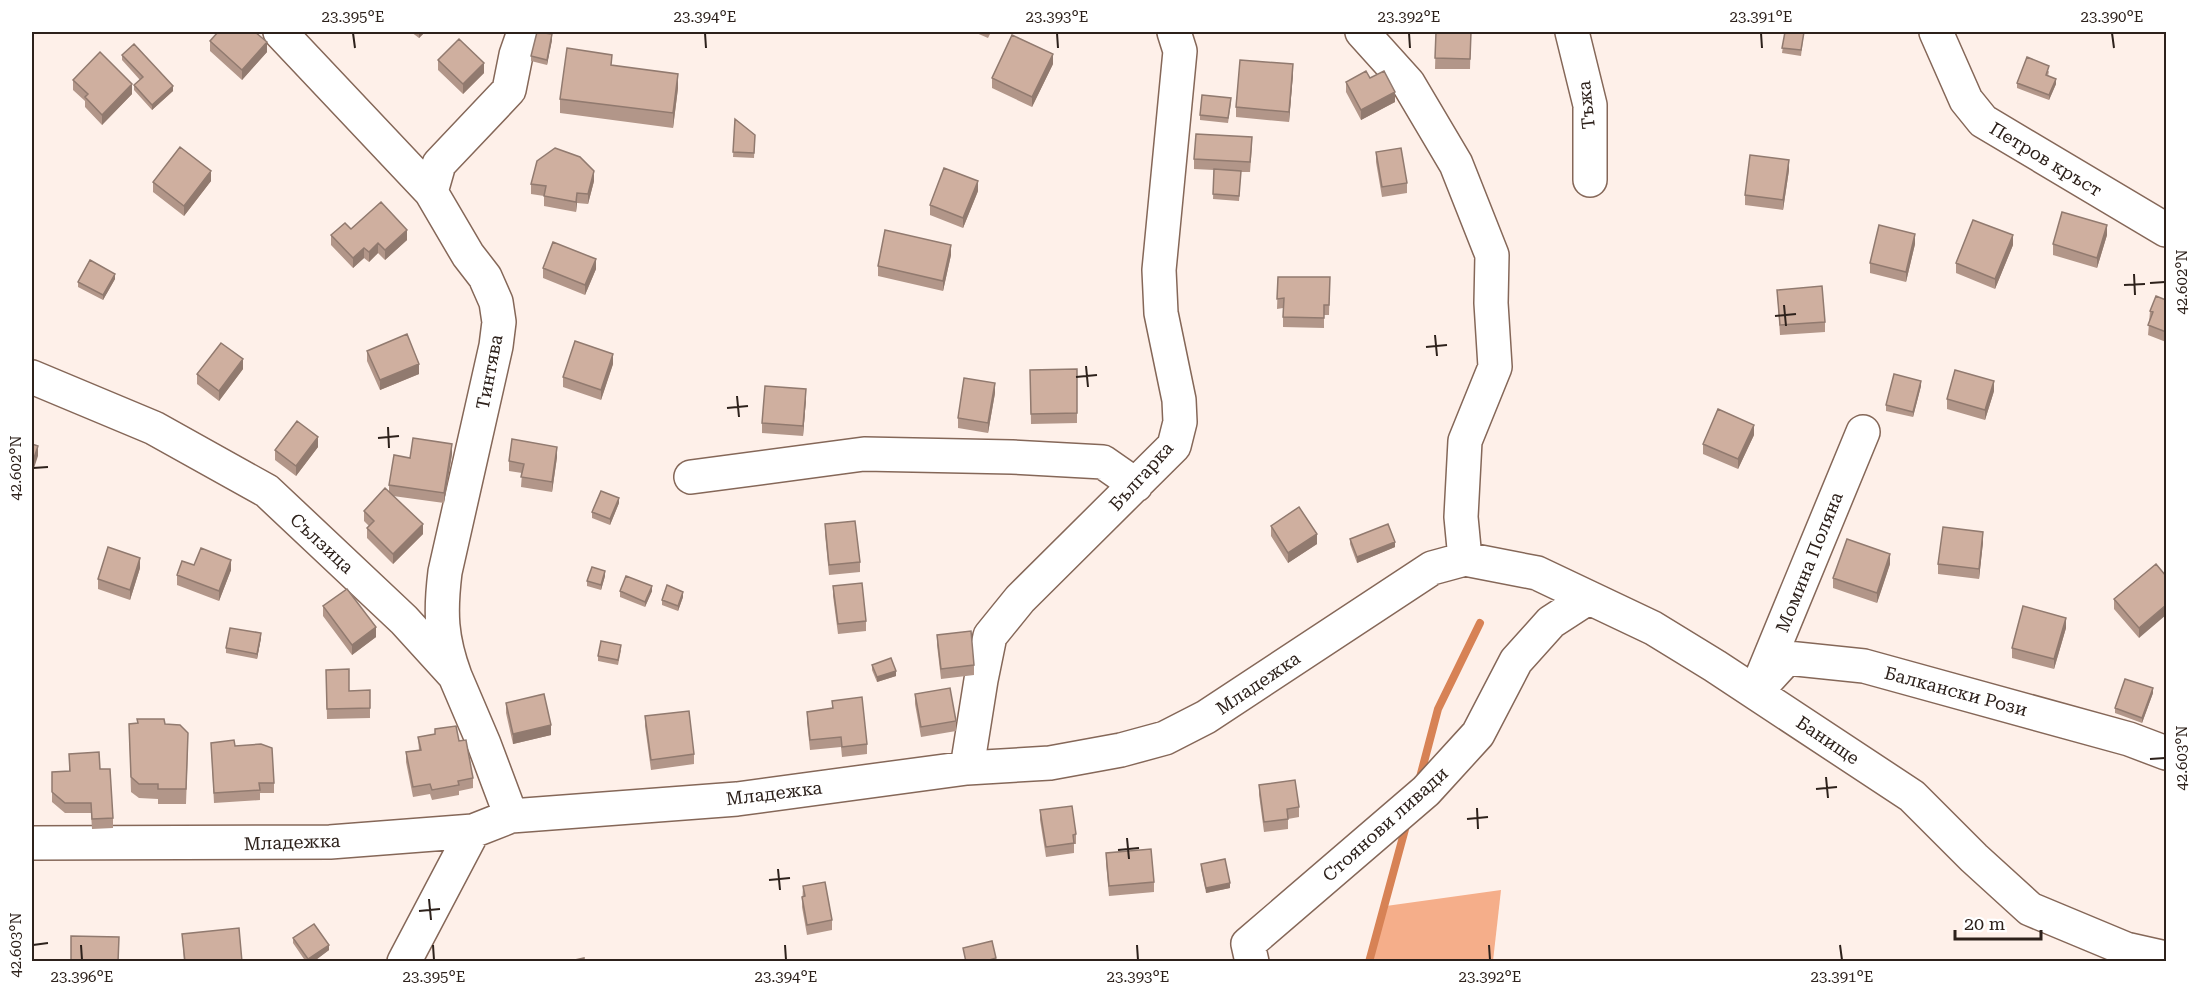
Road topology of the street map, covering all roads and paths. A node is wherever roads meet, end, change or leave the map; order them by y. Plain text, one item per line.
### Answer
1 (280, 32) edge
2 (524, 32) edge
3 (1174, 32) edge
4 (1362, 32) edge
5 (1572, 32) edge
6 (1936, 32) edge
7 (1590, 180) dead end
8 (431, 192) junction
9 (2166, 230) edge
10 (32, 377) edge
11 (1863, 432) dead end
12 (691, 477) dead end
13 (1136, 485) junction
14 (1465, 559) junction
15 (1588, 598) junction
16 (454, 676) junction
17 (1756, 692) junction
18 (2166, 753) edge
19 (967, 768) junction
20 (511, 816) junction
21 (473, 831) junction
22 (32, 843) edge
23 (2166, 958) edge
24 (404, 962) edge
25 (1252, 962) edge

1 - 8 street, Тинтява
2 - 8 street
3 - 13 street, Българка
4 - 14 street
5 - 7 street, Тъжа
6 - 9 street, Петров кръст
8 - 16 street, Тинтява
10 - 16 street, Сълзица
11 - 17 street, Момина Поляна
12 - 13 street
13 - 19 street, Българка
14 - 15 street, Банище
14 - 19 street, Младежка
15 - 17 street, Банище
15 - 25 street, Стоянови ливади
16 - 20 street, Сълзица
17 - 18 street, Балкански Рози
17 - 23 street, Банище
19 - 20 street, Младежка
20 - 21 street, Младежка
21 - 22 street, Младежка
21 - 24 street

